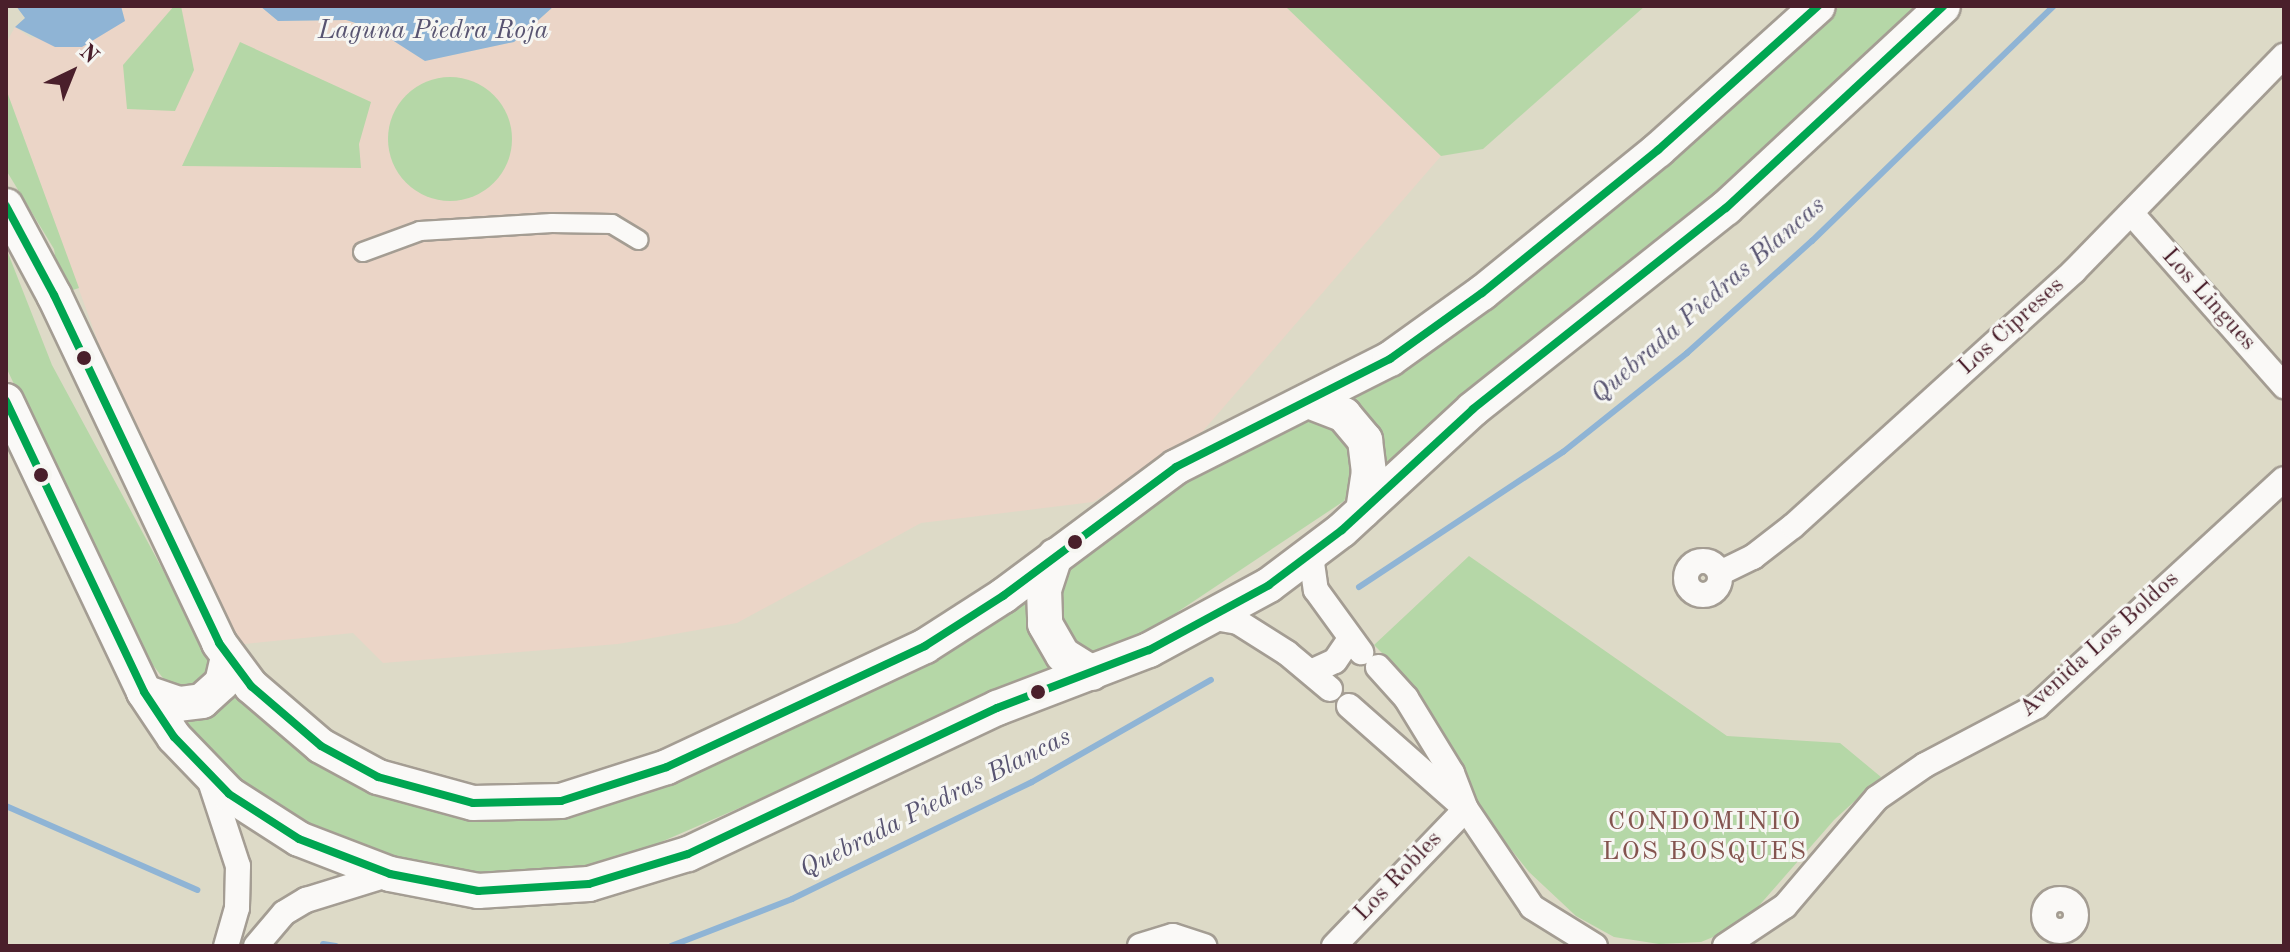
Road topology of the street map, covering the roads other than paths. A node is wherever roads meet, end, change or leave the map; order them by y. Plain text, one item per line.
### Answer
1 (1818, 6) edge
2 (1943, 6) edge
3 (2284, 56) edge
4 (6, 206) edge
5 (2132, 214) junction
6 (639, 240) dead end
7 (363, 252) dead end
8 (2284, 386) edge
9 (6, 401) edge
10 (1308, 401) junction
11 (2284, 479) edge
12 (1363, 511) junction
13 (1317, 551) junction
14 (1055, 556) junction
15 (1720, 573) dead end
16 (1215, 618) junction
17 (1363, 653) junction
18 (228, 657) junction
19 (1311, 672) junction
20 (1092, 673) junction
21 (1330, 689) dead end
22 (144, 692) junction
23 (1349, 706) dead end
24 (208, 775) junction
25 (1466, 809) junction
26 (390, 874) junction
27 (1735, 944) edge
28 (226, 946) edge
29 (256, 946) edge
30 (1140, 946) edge
31 (1204, 946) edge
32 (1334, 946) edge
33 (1595, 946) edge

1 - 10 main road
2 - 12 main road
3 - 5 street, Los Cipreses
4 - 18 main road
5 - 8 street, Los Lingues
5 - 15 street, Los Cipreses
6 - 7 street
9 - 22 main road
10 - 12 main road
10 - 14 main road
11 - 27 street, Avenida Los Boldos
12 - 13 main road
13 - 16 main road
13 - 17 street
14 - 18 main road
14 - 20 main road
16 - 19 street
16 - 20 main road
17 - 19 street
17 - 25 street
18 - 22 main road
19 - 21 street
20 - 26 main road
22 - 24 main road
23 - 25 street
24 - 26 main road
24 - 28 street
25 - 32 street, Los Robles
25 - 33 street
26 - 29 street
30 - 31 street

